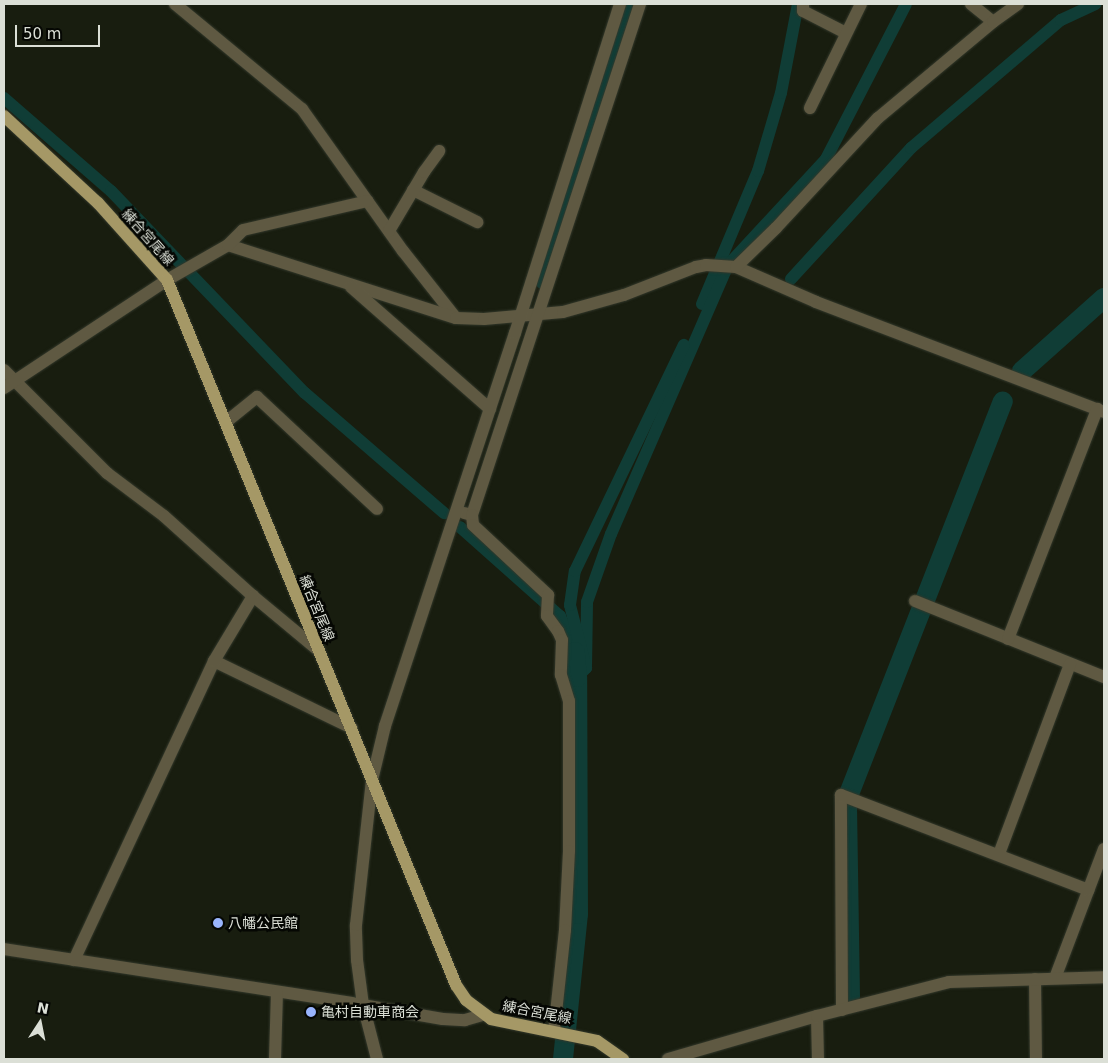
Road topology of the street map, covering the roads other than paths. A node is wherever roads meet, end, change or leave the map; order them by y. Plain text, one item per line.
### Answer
1 (175, 4) edge
2 (620, 4) edge
3 (640, 4) edge
4 (803, 4) edge
5 (861, 4) edge
6 (971, 4) edge
7 (1018, 4) edge
8 (993, 22) junction
9 (846, 34) junction
10 (810, 108) dead end
11 (4, 116) edge
12 (439, 151) dead end
13 (413, 190) junction
14 (368, 201) junction
15 (477, 222) dead end
16 (389, 231) junction
17 (228, 245) junction
18 (733, 267) junction
19 (167, 280) junction
20 (347, 284) junction
21 (537, 315) junction
22 (520, 317) junction
23 (456, 318) junction
24 (4, 370) edge
25 (9, 384) edge
26 (490, 409) junction
27 (1101, 411) edge
28 (226, 422) junction
29 (377, 509) dead end
30 (457, 512) junction
31 (472, 515) junction
32 (253, 596) junction
33 (915, 601) dead end
34 (1008, 639) junction
35 (318, 650) junction
36 (214, 661) junction
37 (1070, 664) junction
38 (1104, 678) edge
39 (352, 728) junction
40 (372, 780) junction
41 (999, 854) junction
42 (1103, 857) edge
43 (1088, 890) junction
44 (4, 949) edge
45 (74, 960) junction
46 (1104, 977) edge
47 (1055, 978) junction
48 (1035, 979) junction
49 (277, 992) junction
50 (363, 1005) junction
51 (842, 1010) junction
52 (483, 1015) junction
53 (817, 1016) junction
54 (554, 1031) junction
55 (275, 1059) edge
56 (377, 1059) edge
57 (623, 1059) edge
58 (668, 1059) edge
59 (818, 1059) edge
60 (1036, 1059) edge

1 - 14 street
2 - 22 street
3 - 21 street
4 - 9 street
5 - 9 street
6 - 8 street
7 - 8 street
8 - 18 street
9 - 10 street
11 - 19 main road, 練合宮尾線
12 - 13 street
13 - 15 street
13 - 16 street
14 - 16 street
14 - 17 street
16 - 23 street
17 - 19 street
17 - 20 street
18 - 21 street
18 - 27 street
19 - 25 street
19 - 28 main road, 練合宮尾線
20 - 23 street
20 - 26 street
21 - 22 street
21 - 31 street
22 - 23 street
22 - 26 street
24 - 25 street
25 - 32 street
26 - 30 street
27 - 34 street
28 - 29 street
28 - 35 main road, 練合宮尾線
30 - 31 street
30 - 40 street
31 - 54 street
32 - 35 street
32 - 36 street
33 - 34 street
34 - 37 street
35 - 39 main road, 練合宮尾線
36 - 39 street
36 - 45 street
37 - 38 street
37 - 41 street
39 - 40 main road, 練合宮尾線
40 - 50 street
40 - 52 main road, 練合宮尾線
41 - 43 street
41 - 51 street
42 - 43 street
43 - 47 street
44 - 45 street
45 - 49 street
46 - 47 street
47 - 48 street
48 - 51 street
48 - 60 street
49 - 50 street
49 - 55 street
50 - 52 street
50 - 56 street
51 - 53 street
52 - 54 main road, 練合宮尾線
53 - 58 street
53 - 59 street
54 - 57 main road, 練合宮尾線

